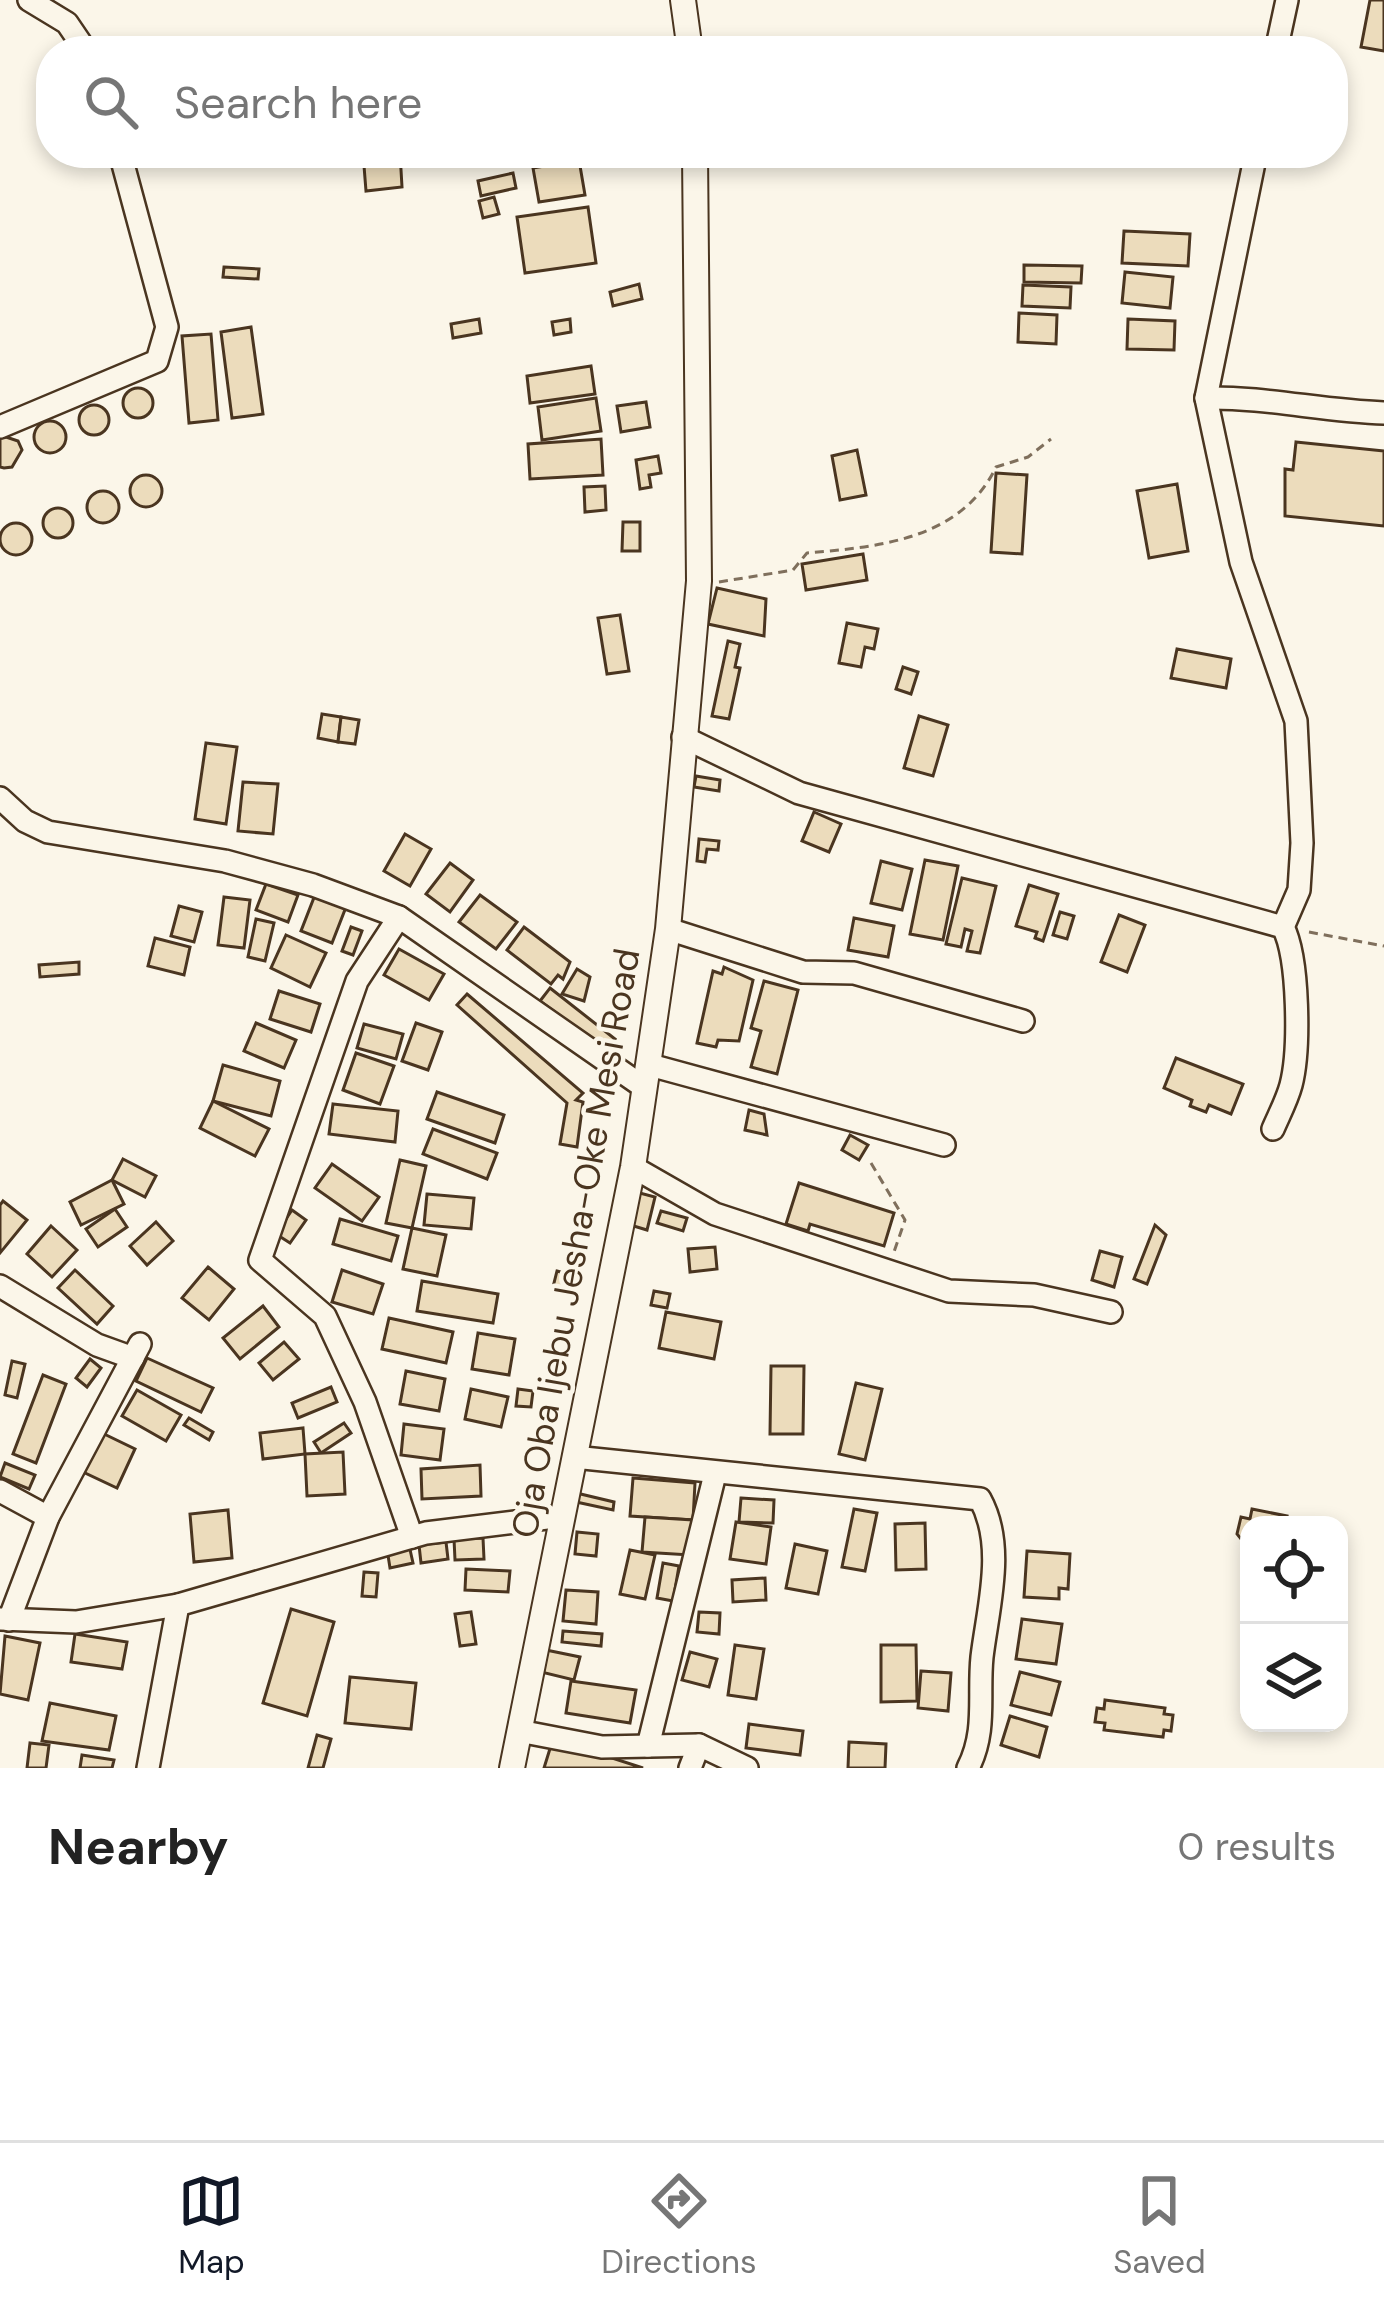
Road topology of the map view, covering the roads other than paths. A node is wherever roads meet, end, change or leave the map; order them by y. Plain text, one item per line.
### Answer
1 (29, 0) edge
2 (683, 0) edge
3 (1287, 0) edge
4 (76, 36) edge
5 (688, 36) edge
6 (1279, 36) edge
7 (124, 168) edge
8 (694, 168) edge
9 (1253, 168) edge
10 (1206, 398) junction
11 (1384, 412) edge
12 (0, 427) edge
13 (683, 736) junction
14 (0, 798) edge
15 (399, 917) junction
16 (1283, 927) junction
17 (668, 928) junction
18 (1023, 1021) dead end
19 (647, 1076) junction
20 (1273, 1129) dead end
21 (944, 1144) dead end
22 (632, 1167) junction
23 (0, 1286) edge
24 (1111, 1312) dead end
25 (574, 1457) junction
26 (715, 1474) junction
27 (0, 1491) edge
28 (563, 1516) junction
29 (48, 1517) junction
30 (412, 1537) junction
31 (178, 1605) junction
32 (4, 1620) edge
33 (520, 1731) junction
34 (699, 1745) junction
35 (648, 1746) junction
36 (148, 1768) edge
37 (512, 1768) edge
38 (690, 1768) edge
39 (747, 1768) edge
40 (968, 1768) edge

1 - 4 street
2 - 5 main road
3 - 6 street
7 - 12 street
8 - 13 main road, Oja Oba Ijebu Jesha-Oke Mesi Road
9 - 10 street
10 - 11 street
10 - 16 street
13 - 16 street
13 - 17 main road, Oja Oba Ijebu Jesha-Oke Mesi Road
14 - 15 street
15 - 19 street
15 - 30 street
16 - 20 street
17 - 18 street
17 - 19 main road, Oja Oba Ijebu Jesha-Oke Mesi Road
19 - 21 street
19 - 22 main road, Oja Oba Ijebu Jesha-Oke Mesi Road
22 - 24 street
22 - 25 main road, Oja Oba Ijebu Jesha-Oke Mesi Road
23 - 29 street
25 - 26 street
25 - 28 main road, Oja Oba Ijebu Jesha-Oke Mesi Road
26 - 35 street
26 - 40 street
27 - 29 street
28 - 30 street
28 - 33 main road, Oja Oba Ijebu Jesha-Oke Mesi Road
29 - 32 street
30 - 31 street
31 - 32 street
31 - 36 street
33 - 35 street
33 - 37 main road, Oja Oba Ijebu Jesha-Oke Mesi Road
34 - 35 street
34 - 38 street
34 - 39 street

